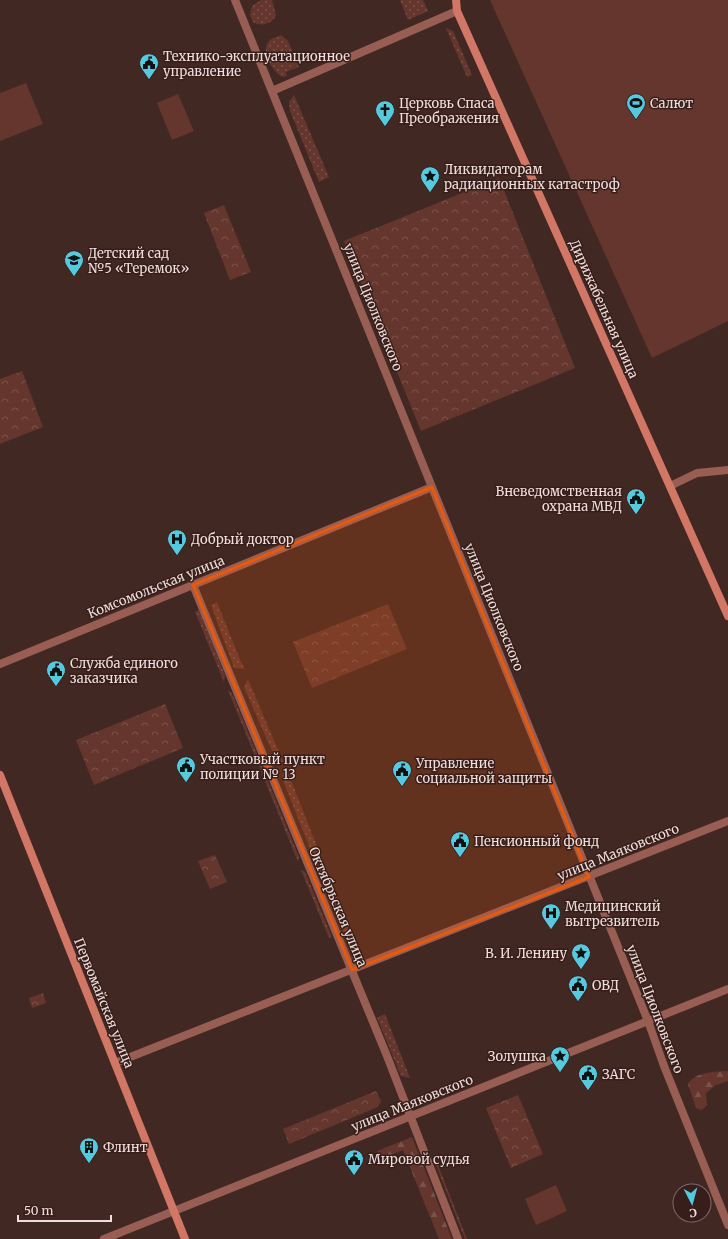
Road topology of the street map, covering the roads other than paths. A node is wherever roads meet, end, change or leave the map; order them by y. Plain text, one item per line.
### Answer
1 (235, 0) edge
2 (456, 0) edge
3 (457, 11) junction
4 (272, 91) junction
5 (728, 470) edge
6 (670, 486) junction
7 (432, 487) junction
8 (194, 585) junction
9 (728, 616) edge
10 (0, 664) edge
11 (0, 775) edge
12 (728, 821) edge
13 (590, 877) junction
14 (352, 970) junction
15 (728, 989) edge
16 (648, 1021) junction
17 (115, 1063) junction
18 (410, 1117) junction
19 (174, 1211) junction
20 (728, 1225) edge
21 (104, 1239) edge
22 (185, 1239) edge
23 (458, 1239) edge

1 - 4 street, улица Циолковского
2 - 3 main road, Дирижабельная улица
3 - 4 street
3 - 6 main road, Дирижабельная улица
4 - 7 street, улица Циолковского
5 - 6 street
6 - 9 main road, Дирижабельная улица
7 - 8 street, Комсомольская улица
7 - 13 street, улица Циолковского
8 - 10 street, Комсомольская улица
8 - 14 street, Октябрьская улица
11 - 17 main road, Первомайская улица
12 - 13 street, улица Маяковского
13 - 14 street, улица Маяковского
13 - 16 street, улица Циолковского
14 - 17 street, улица Маяковского
14 - 18 street, Октябрьская улица
15 - 16 street, улица Маяковского
16 - 18 street, улица Маяковского
16 - 20 street, улица Циолковского
17 - 19 main road, Первомайская улица
18 - 19 street, улица Маяковского
18 - 23 street, Октябрьская улица
19 - 21 street, улица Маяковского
19 - 22 main road, Первомайская улица

